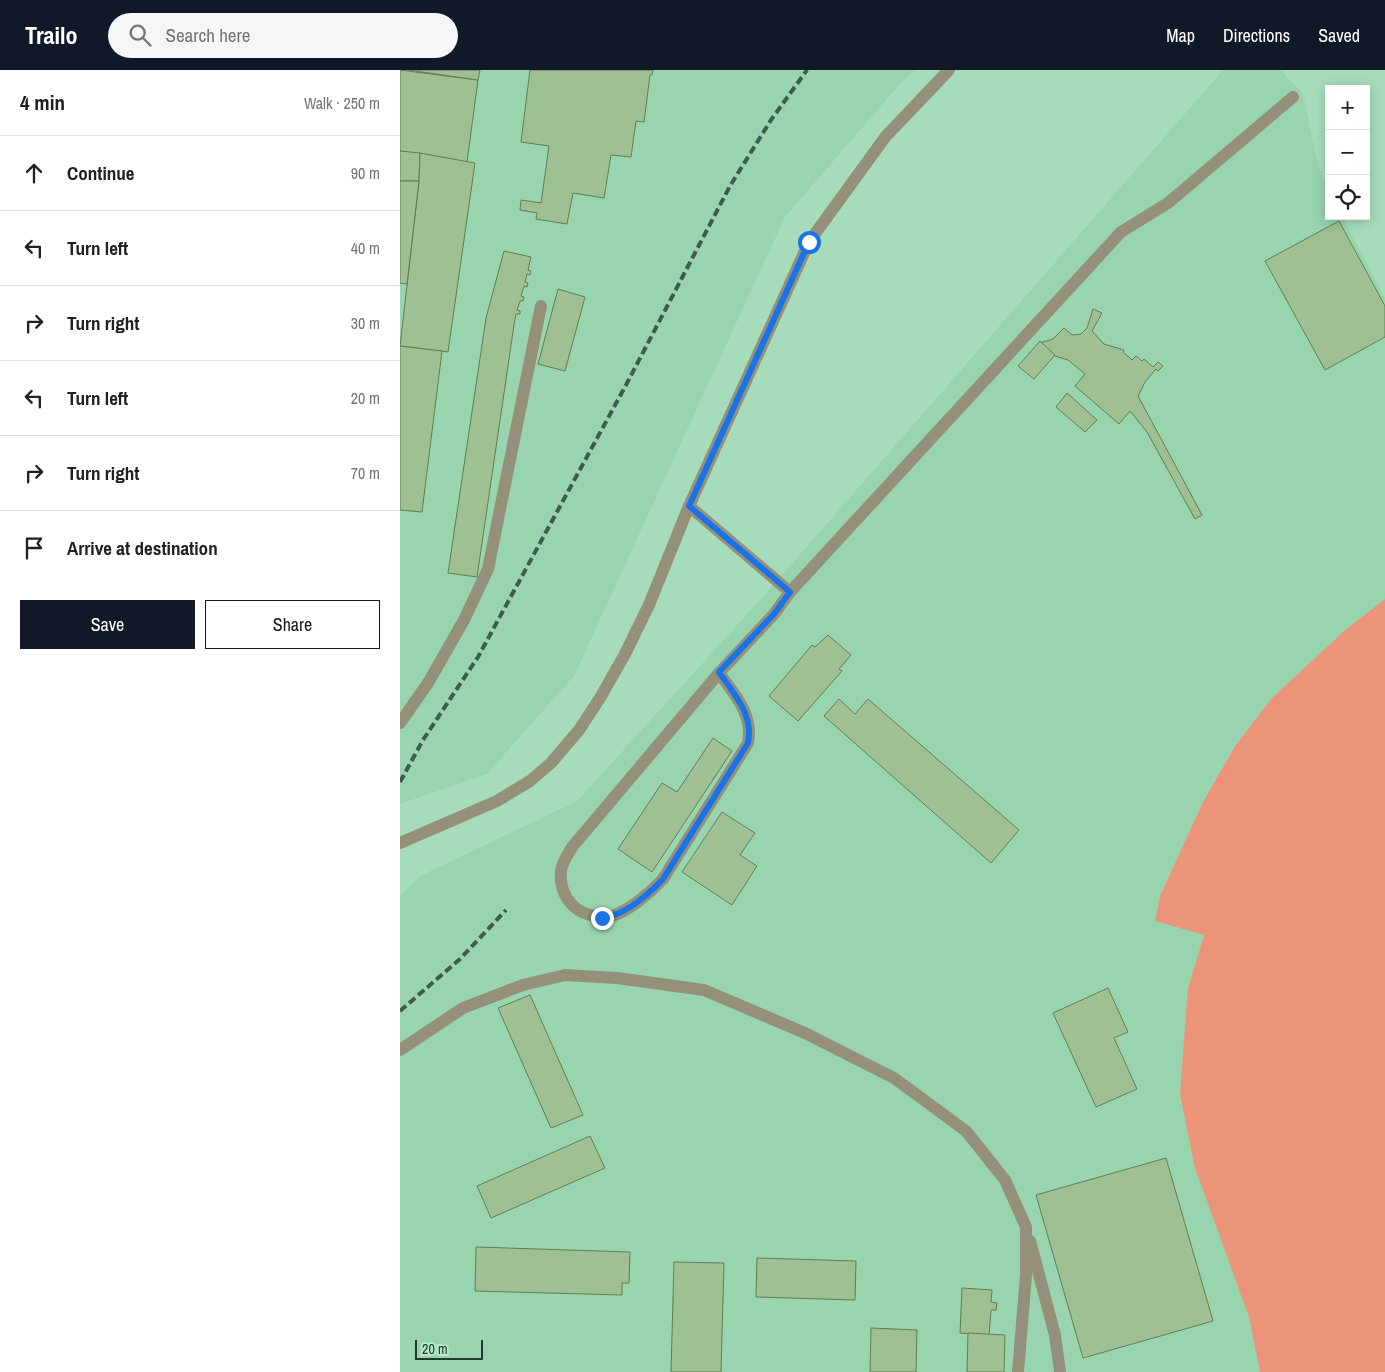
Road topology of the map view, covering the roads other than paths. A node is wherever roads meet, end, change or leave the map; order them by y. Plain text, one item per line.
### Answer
1 (949, 70) edge
2 (1293, 97) dead end
3 (541, 306) dead end
4 (689, 506) junction
5 (790, 592) junction
6 (719, 672) junction
7 (400, 723) edge
8 (400, 843) edge
9 (400, 1050) edge
10 (1026, 1227) junction
11 (1018, 1372) edge
12 (1060, 1372) edge

1 - 4 street
2 - 5 street
3 - 7 street
4 - 5 street
4 - 8 street
5 - 6 street
6 - 6 street
9 - 10 street
10 - 11 street
10 - 12 street

